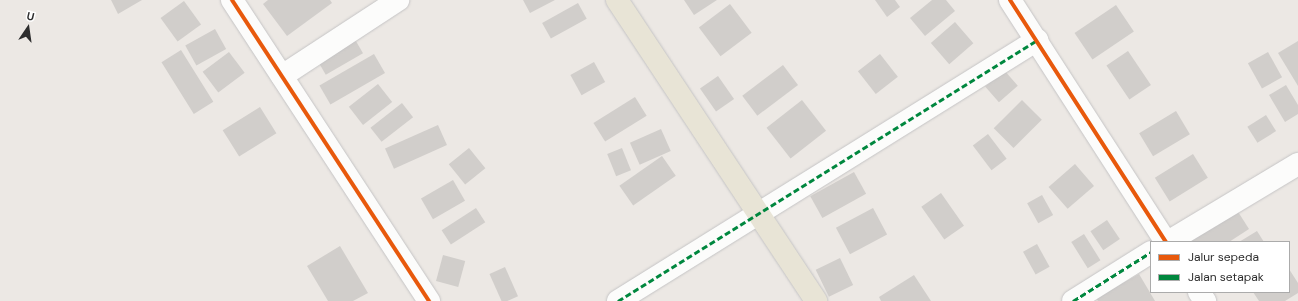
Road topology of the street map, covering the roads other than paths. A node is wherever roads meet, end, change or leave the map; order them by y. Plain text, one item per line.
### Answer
1 (232, 0) edge
2 (398, 0) edge
3 (617, 0) edge
4 (1010, 0) edge
5 (1037, 40) junction
6 (282, 76) junction
7 (1298, 164) edge
8 (759, 217) junction
9 (1166, 241) edge
10 (1169, 241) edge
11 (1150, 253) edge
12 (429, 301) edge
13 (618, 301) edge
14 (816, 301) edge
15 (1073, 301) edge

1 - 6 street
2 - 6 street
3 - 8 main road
4 - 5 street
5 - 8 street
5 - 9 street
6 - 12 street
7 - 10 street
8 - 13 street
8 - 14 main road
11 - 15 street

